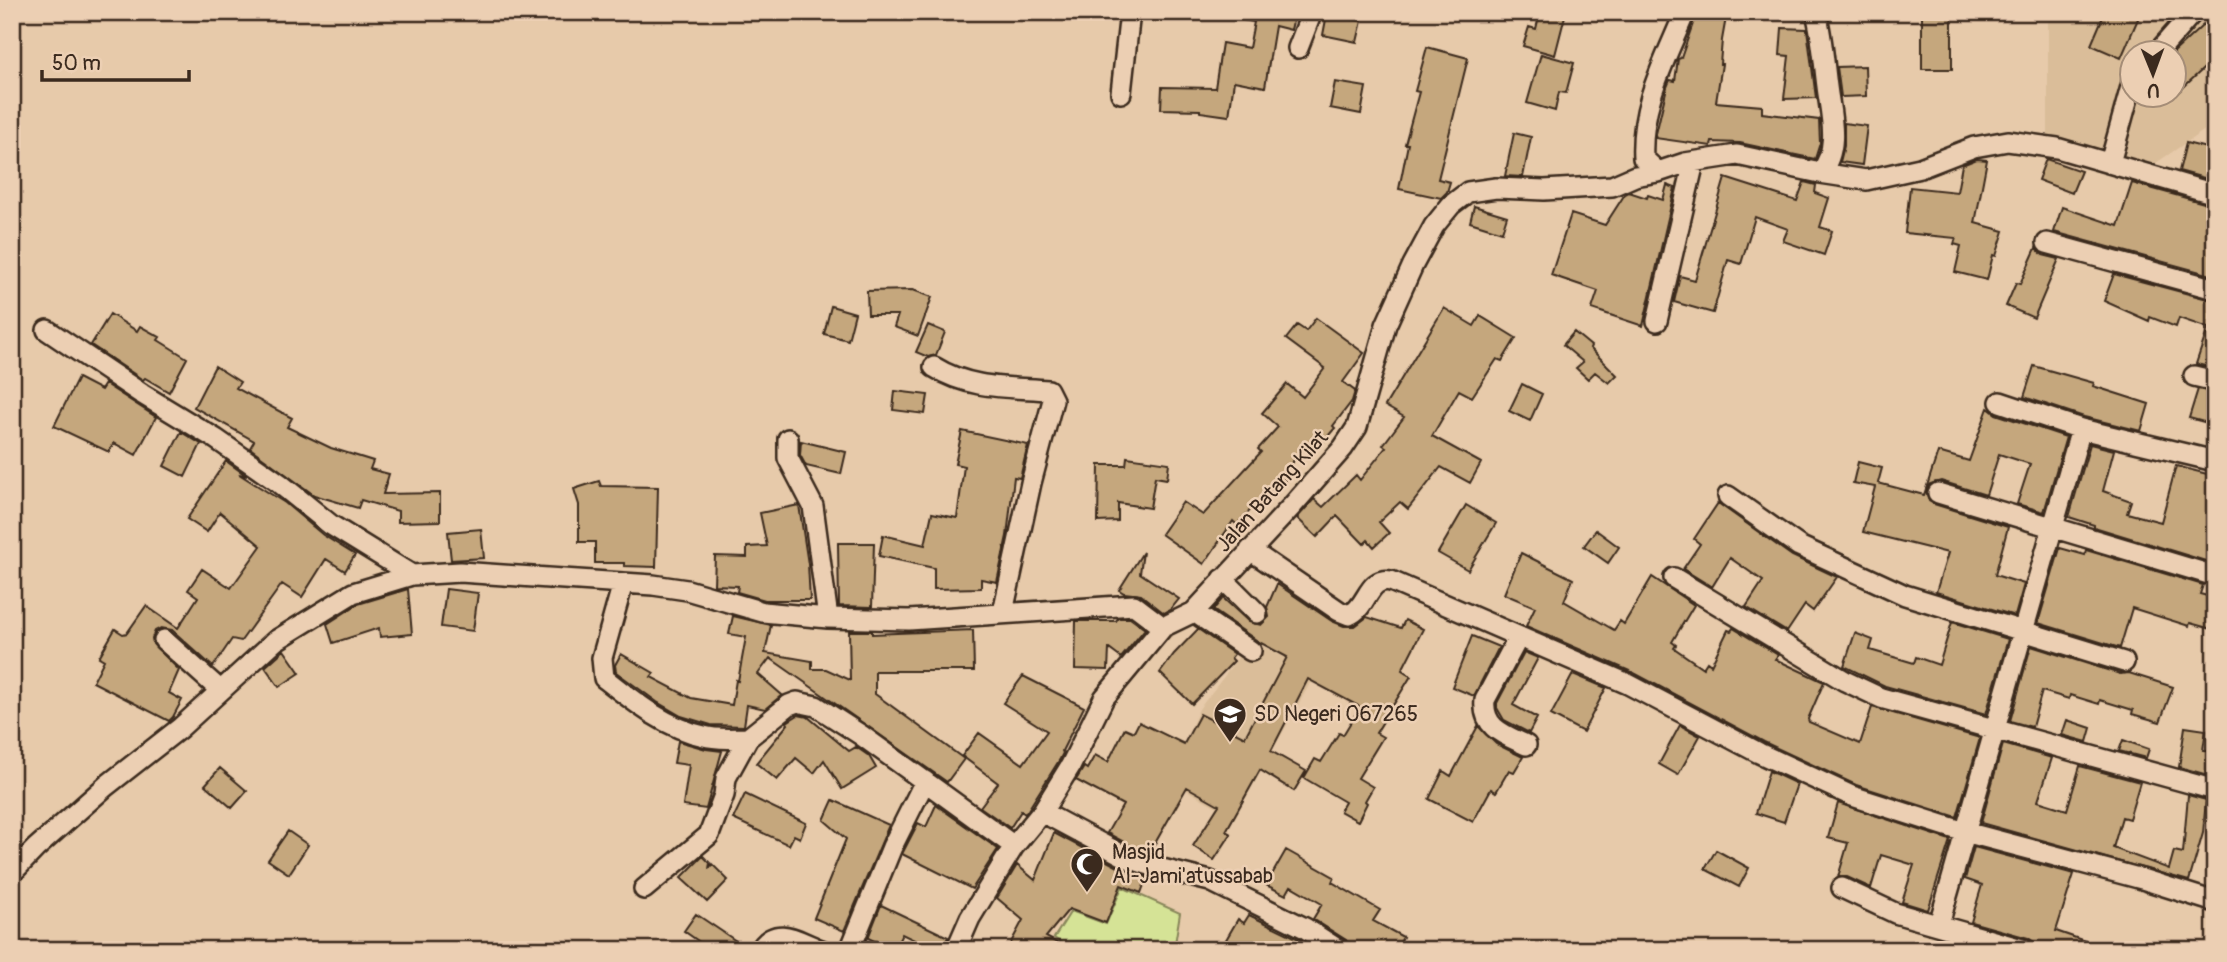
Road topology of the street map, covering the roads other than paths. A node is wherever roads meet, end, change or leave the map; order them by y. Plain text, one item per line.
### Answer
1 (1130, 12) edge
2 (1312, 12) edge
3 (1685, 12) edge
4 (1816, 12) edge
5 (2193, 12) edge
6 (2170, 38) edge
7 (1298, 48) dead end
8 (1121, 93) dead end
9 (2126, 108) edge
10 (1694, 162) junction
11 (2110, 163) junction
12 (1658, 172) junction
13 (1820, 173) junction
14 (2215, 194) edge
15 (2047, 243) dead end
16 (2215, 289) edge
17 (1657, 321) dead end
18 (47, 330) dead end
19 (934, 367) dead end
20 (2194, 376) dead end
21 (2215, 382) edge
22 (2000, 402) dead end
23 (2081, 429) junction
24 (788, 439) dead end
25 (2215, 461) edge
26 (1938, 492) dead end
27 (1728, 496) dead end
28 (2053, 527) junction
29 (1250, 550) junction
30 (412, 575) junction
31 (2215, 576) edge
32 (1674, 578) dead end
33 (1223, 579) junction
34 (623, 583) junction
35 (1003, 612) junction
36 (1194, 612) junction
37 (1257, 613) dead end
38 (828, 618) junction
39 (1163, 627) junction
40 (2023, 630) junction
41 (1518, 638) junction
42 (164, 640) dead end
43 (1251, 651) dead end
44 (2124, 662) dead end
45 (220, 690) junction
46 (1995, 729) junction
47 (748, 738) junction
48 (1526, 746) dead end
49 (925, 781) junction
50 (2215, 790) edge
51 (1042, 811) junction
52 (1965, 832) junction
53 (1014, 846) junction
54 (12, 873) edge
55 (1842, 888) dead end
56 (644, 889) dead end
57 (2215, 902) edge
58 (1939, 924) junction
59 (760, 950) edge
60 (821, 950) edge
61 (850, 950) edge
62 (956, 950) edge
63 (1339, 950) edge
64 (2025, 950) edge

1 - 8 street
2 - 7 street
3 - 12 street
4 - 13 street
5 - 6 street
9 - 11 street
10 - 12 street, Jalan Batang Kilat
10 - 13 street, Jalan Batang Kilat
10 - 17 street
11 - 13 street, Jalan Batang Kilat
11 - 14 street, Jalan Batang Kilat
12 - 29 street, Jalan Batang Kilat
15 - 16 street
18 - 30 street
19 - 35 street
20 - 21 street
22 - 23 street
23 - 25 street
23 - 28 street
24 - 38 street
26 - 28 street
27 - 40 street
28 - 31 street
28 - 40 street
29 - 33 street, Jalan Batang Kilat
29 - 41 street
30 - 34 street
30 - 45 street
32 - 46 street
33 - 36 street, Jalan Batang Kilat
33 - 37 street
34 - 38 street
34 - 47 street
35 - 38 street
35 - 39 street
36 - 39 street, Jalan Batang Kilat
36 - 43 street
39 - 51 street, Jalan Batang Kilat
40 - 44 street
40 - 46 street
41 - 48 street
41 - 52 street
42 - 45 street
45 - 54 street
46 - 50 street
46 - 52 street
47 - 49 street
47 - 56 street
49 - 53 street
49 - 61 street
51 - 53 street, Jalan Batang Kilat
51 - 63 street
52 - 57 street
52 - 58 street
53 - 62 street, Jalan Batang Kilat
55 - 58 street
58 - 64 street
59 - 60 street

